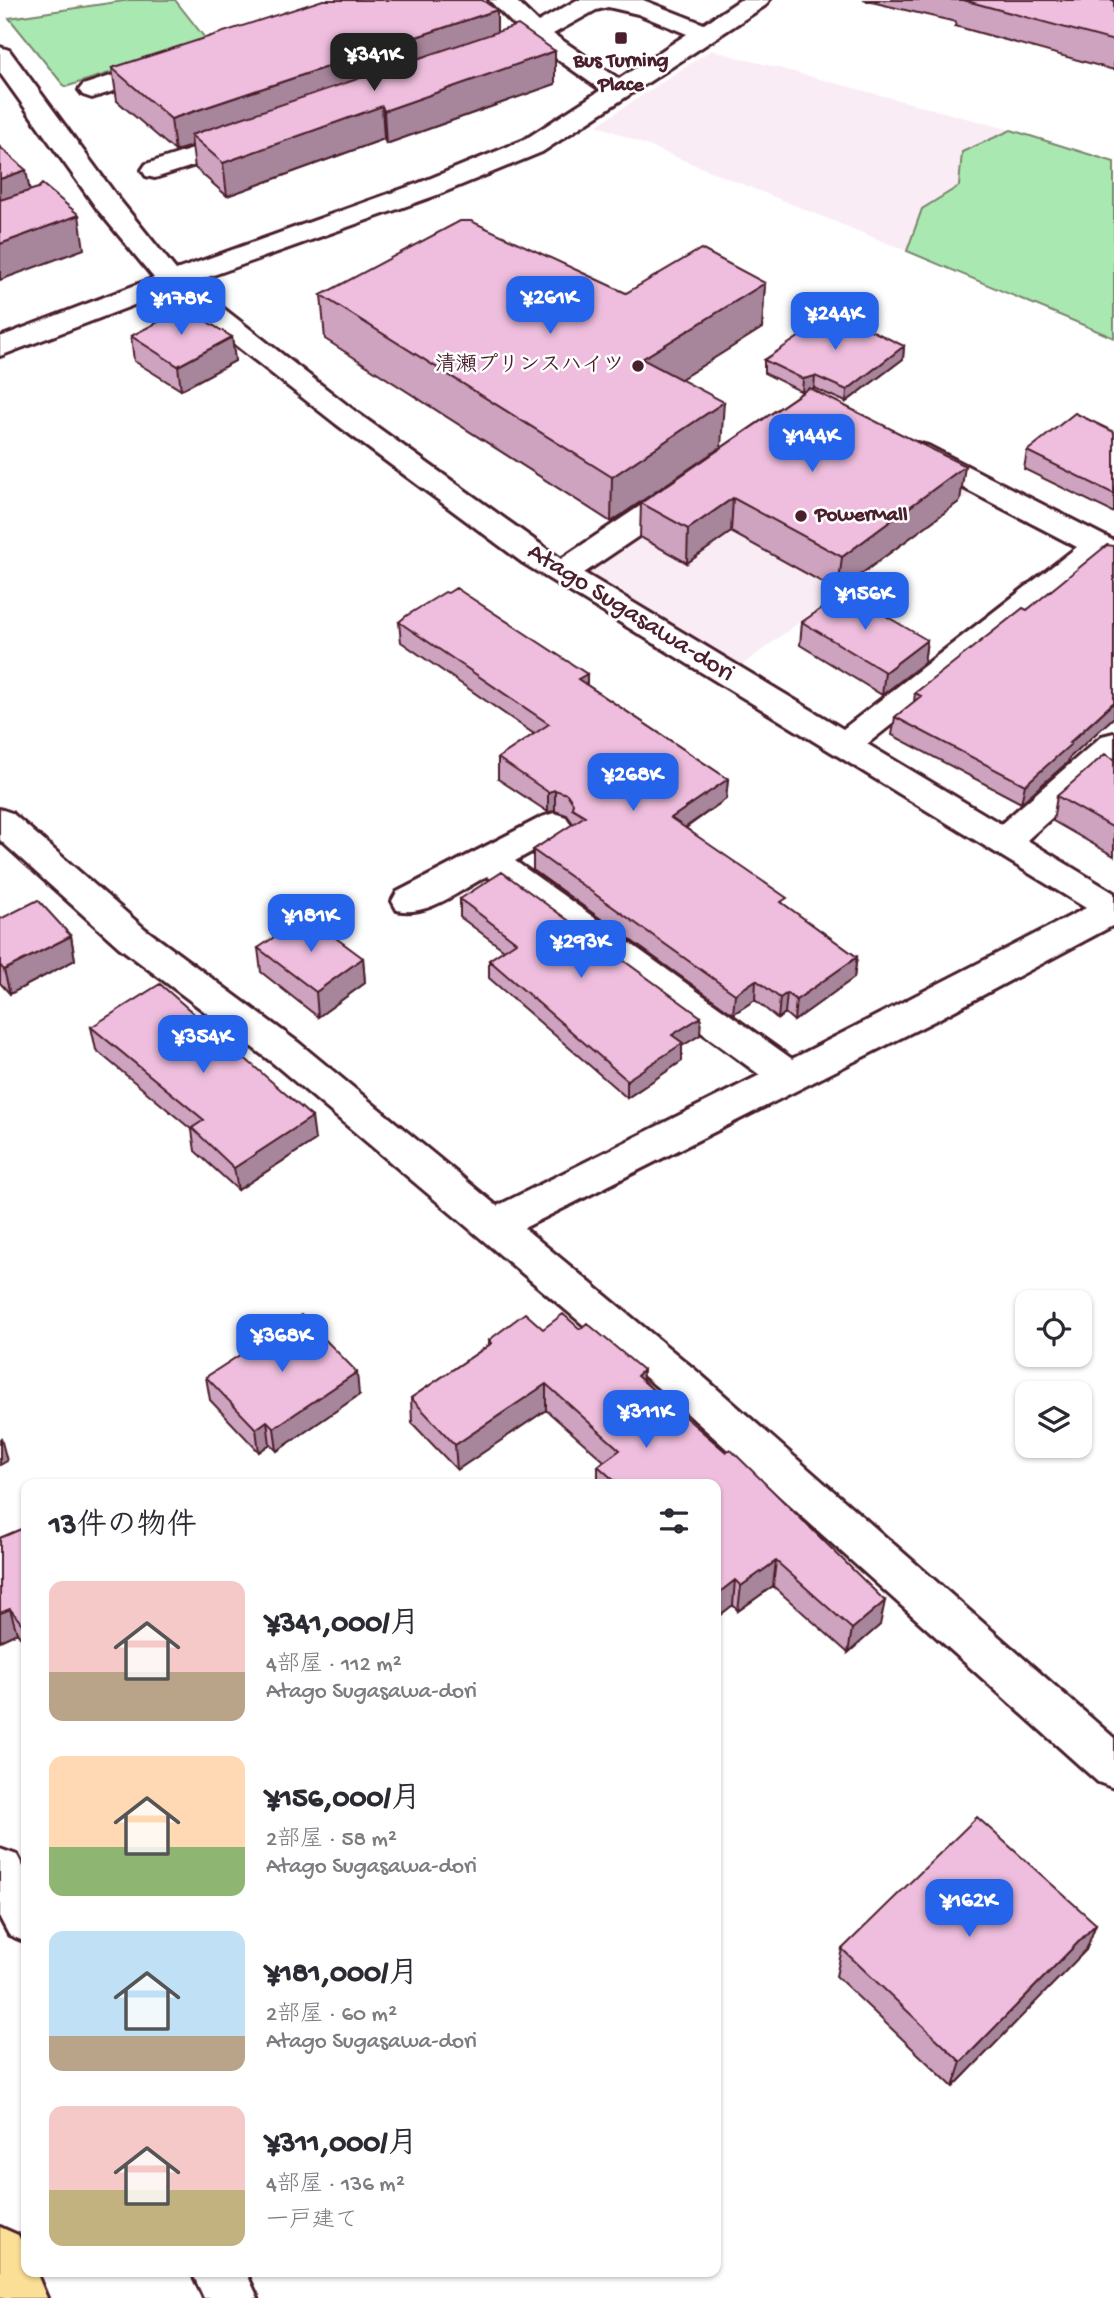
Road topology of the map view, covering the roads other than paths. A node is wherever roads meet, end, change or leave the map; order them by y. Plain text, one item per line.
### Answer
1 (501, 0) edge
2 (608, 0) edge
3 (757, 0) edge
4 (705, 33) junction
5 (539, 36) junction
6 (0, 55) edge
7 (183, 60) edge
8 (466, 65) edge
9 (92, 90) dead end
10 (619, 91) junction
11 (272, 131) edge
12 (155, 170) dead end
13 (171, 281) junction
14 (0, 346) edge
15 (893, 440) edge
16 (703, 477) edge
17 (1106, 550) edge
18 (562, 573) junction
19 (845, 744) junction
20 (1114, 744) edge
21 (0, 821) edge
22 (554, 825) dead end
23 (1004, 841) junction
24 (488, 859) junction
25 (410, 901) dead end
26 (1114, 909) edge
27 (788, 1076) junction
28 (493, 1226) junction
29 (1114, 1767) edge
30 (0, 1871) edge
31 (21, 1910) edge
32 (0, 2253) edge
33 (221, 2277) edge
34 (21, 2298) edge
35 (232, 2298) edge

1 - 5 street
2 - 4 street
2 - 5 street
3 - 4 street
4 - 10 street
5 - 8 street
5 - 10 street
6 - 13 street, Atago Sugasawa-dori
7 - 9 street
10 - 13 street
11 - 12 street
13 - 14 street
13 - 18 street, Atago Sugasawa-dori
15 - 17 street
16 - 18 street
17 - 19 street
18 - 19 street, Atago Sugasawa-dori
19 - 23 street, Atago Sugasawa-dori
20 - 23 street
21 - 28 street
22 - 24 street
23 - 26 street, Atago Sugasawa-dori
24 - 25 street
24 - 27 street
26 - 27 street
27 - 28 street
28 - 29 street
30 - 31 street
32 - 34 highway
33 - 35 street

